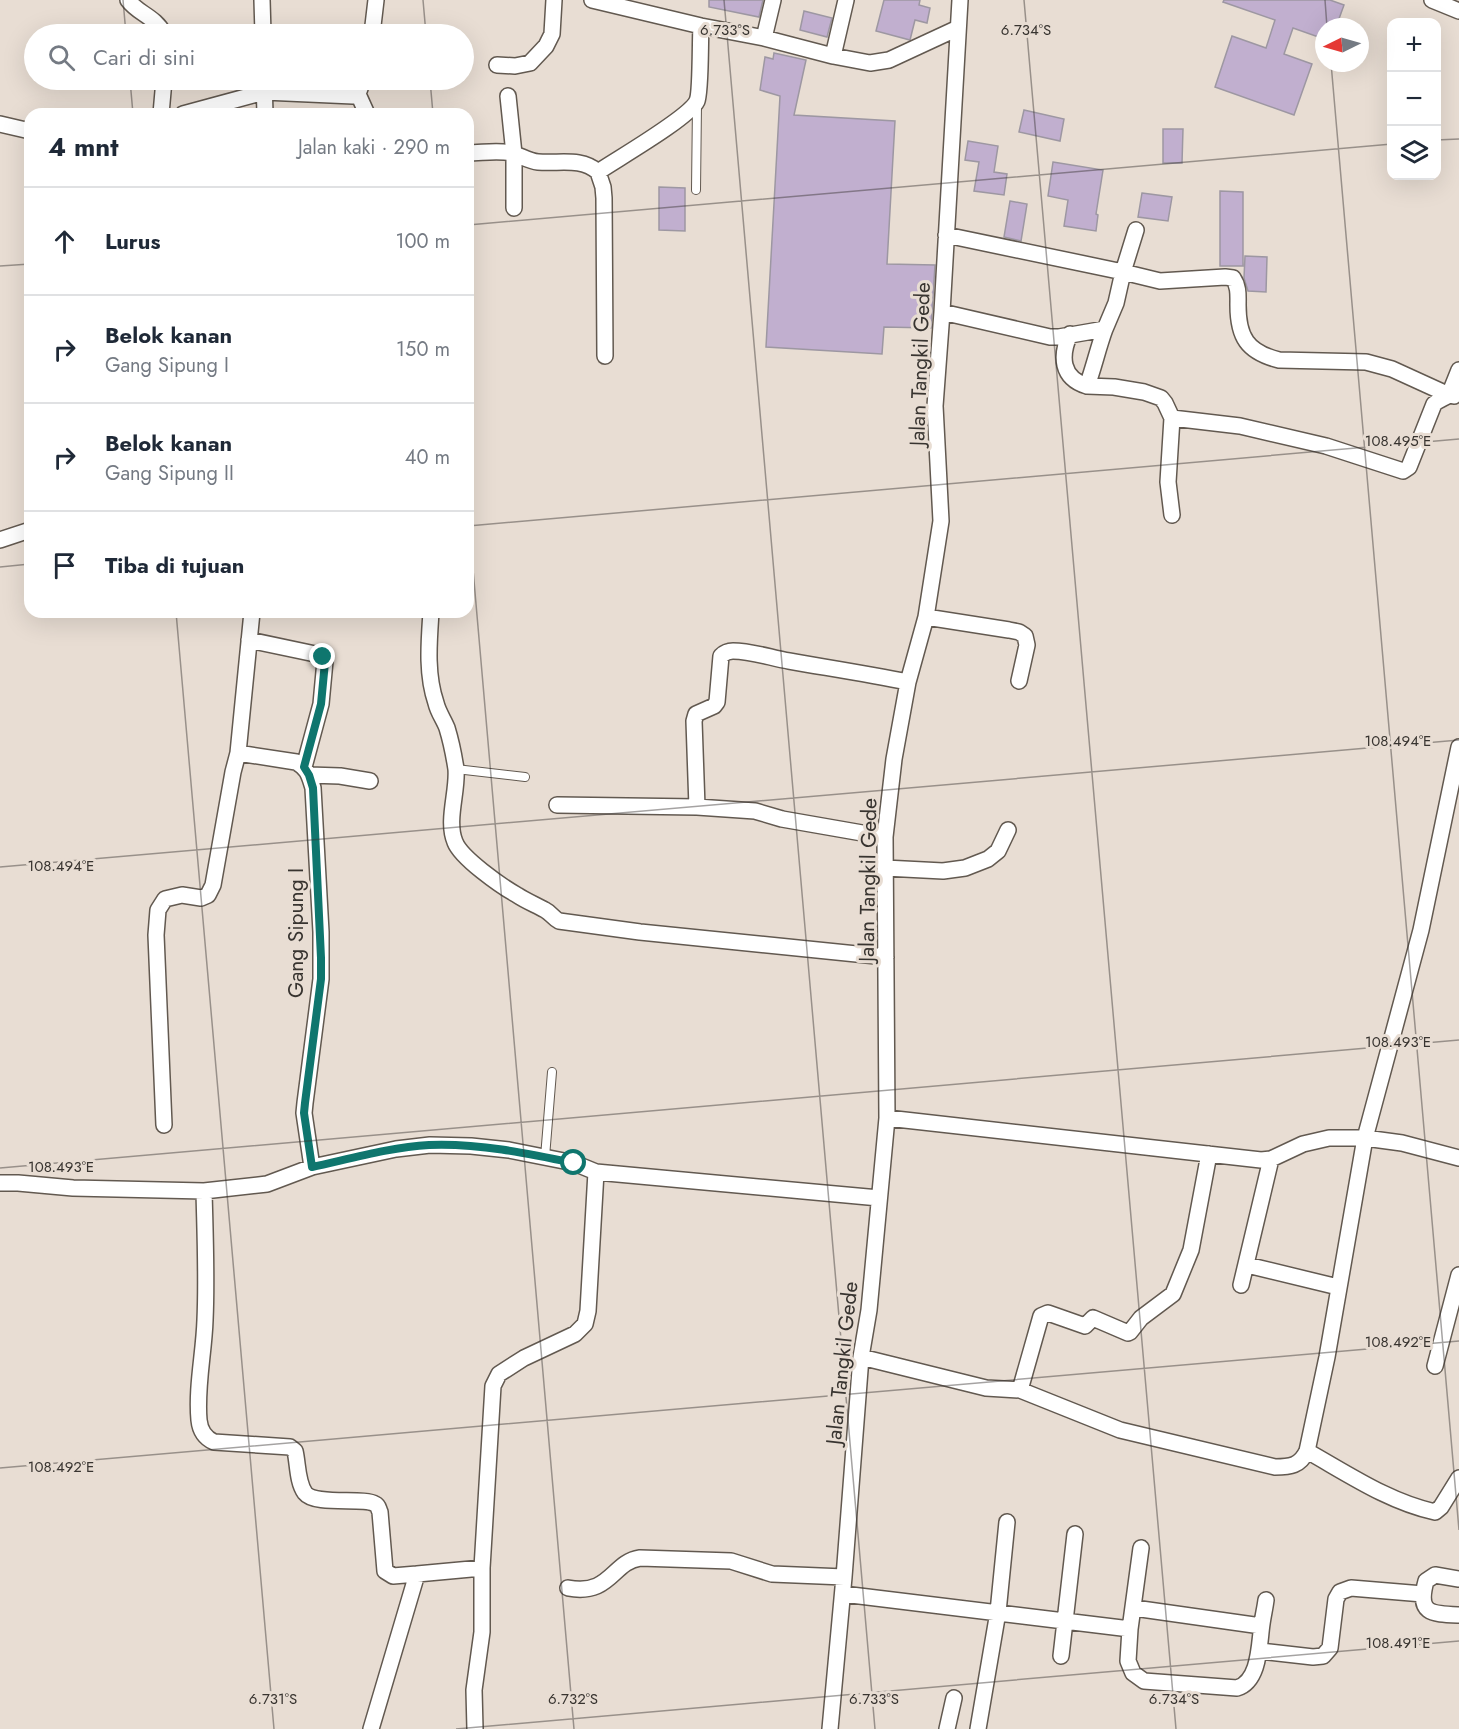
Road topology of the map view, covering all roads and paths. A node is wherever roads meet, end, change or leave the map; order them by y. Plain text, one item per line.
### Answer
1 (128, 0) edge
2 (262, 0) edge
3 (376, 0) edge
4 (554, 0) edge
5 (592, 0) edge
6 (773, 0) edge
7 (846, 0) edge
8 (960, 0) edge
9 (1432, 0) edge
10 (1459, 11) edge
11 (157, 24) edge
12 (263, 24) edge
13 (373, 24) edge
14 (701, 26) junction
15 (958, 28) junction
16 (765, 38) junction
17 (833, 56) junction
18 (497, 65) dead end
19 (163, 90) edge
20 (252, 90) edge
21 (264, 90) edge
22 (296, 90) edge
23 (355, 90) edge
24 (361, 90) edge
25 (508, 96) dead end
26 (698, 100) junction
27 (162, 108) edge
28 (200, 108) edge
29 (265, 108) edge
30 (365, 108) edge
31 (0, 124) edge
32 (24, 130) edge
33 (474, 153) edge
34 (514, 154) junction
35 (598, 172) junction
36 (696, 190) dead end
37 (514, 208) dead end
38 (1136, 230) dead end
39 (946, 235) junction
40 (1123, 272) junction
41 (942, 312) junction
42 (1105, 329) junction
43 (1070, 334) junction
44 (605, 356) dead end
45 (1459, 370) edge
46 (1087, 386) junction
47 (1454, 396) edge
48 (1172, 418) junction
49 (1172, 515) dead end
50 (24, 532) edge
51 (0, 540) edge
52 (926, 617) junction
53 (251, 618) edge
54 (431, 618) edge
55 (249, 640) junction
56 (1019, 681) dead end
57 (908, 682) junction
58 (1459, 747) edge
59 (238, 753) junction
60 (456, 769) junction
61 (306, 771) junction
62 (525, 777) dead end
63 (370, 781) dead end
64 (557, 805) dead end
65 (697, 807) junction
66 (1008, 830) dead end
67 (885, 837) junction
68 (885, 868) junction
69 (886, 957) junction
70 (552, 1072) dead end
71 (887, 1118) junction
72 (165, 1125) dead end
73 (1365, 1138) junction
74 (1209, 1154) junction
75 (545, 1157) junction
76 (1459, 1158) edge
77 (1271, 1159) junction
78 (312, 1167) junction
79 (596, 1172) junction
80 (0, 1183) edge
81 (204, 1191) junction
82 (879, 1198) junction
83 (1247, 1265) junction
84 (1459, 1275) edge
85 (1241, 1285) dead end
86 (1338, 1287) junction
87 (1455, 1309) edge
88 (861, 1357) junction
89 (1435, 1366) dead end
90 (1020, 1390) junction
91 (1307, 1451) junction
92 (1459, 1478) edge
93 (1007, 1522) dead end
94 (1075, 1534) dead end
95 (1141, 1548) dead end
96 (482, 1568) junction
97 (417, 1574) junction
98 (844, 1577) junction
99 (1459, 1579) edge
100 (568, 1588) dead end
101 (843, 1594) junction
102 (1422, 1594) junction
103 (1266, 1600) dead end
104 (1134, 1608) junction
105 (998, 1612) junction
106 (1459, 1615) edge
107 (1064, 1622) junction
108 (1262, 1626) junction
109 (1130, 1629) junction
110 (1260, 1651) junction
111 (1060, 1656) dead end
112 (954, 1698) dead end
113 (371, 1729) edge
114 (475, 1729) edge
115 (830, 1729) edge
116 (947, 1729) edge
117 (978, 1729) edge

1 - 11 street
2 - 12 street
3 - 13 street
4 - 18 street
5 - 14 street
6 - 16 street
7 - 17 street
8 - 15 street, Jalan Tangkil Gede
9 - 10 street
14 - 16 street
14 - 26 street
15 - 17 street
15 - 39 street, Jalan Tangkil Gede
16 - 17 street
19 - 27 street
20 - 28 street
21 - 29 street
22 - 23 street
24 - 30 street
25 - 34 street
26 - 35 street
26 - 36 lane
31 - 32 street
33 - 34 street
34 - 35 street
34 - 37 street
35 - 44 street
38 - 40 street
39 - 40 street
39 - 41 street, Jalan Tangkil Gede
40 - 42 street
40 - 47 street
41 - 43 street
41 - 52 street, Jalan Tangkil Gede
42 - 43 street
42 - 46 street
43 - 46 street
45 - 47 street
46 - 48 street
47 - 48 street
48 - 49 street
50 - 51 street
52 - 56 street
52 - 57 street, Jalan Tangkil Gede
53 - 55 street
54 - 60 street
55 - 59 street
55 - 61 street
57 - 65 street
57 - 67 street, Jalan Tangkil Gede
58 - 73 street
59 - 61 street
59 - 72 street
60 - 62 lane
60 - 69 street
61 - 63 street
61 - 78 street, Gang Sipung I
64 - 65 street
65 - 67 street
66 - 68 street
67 - 68 street, Jalan Tangkil Gede
68 - 69 street, Jalan Tangkil Gede
69 - 71 street, Jalan Tangkil Gede
70 - 75 lane
71 - 74 street
71 - 82 street, Jalan Tangkil Gede
73 - 76 street
73 - 77 street
73 - 86 street
74 - 77 street
74 - 90 street
75 - 78 street
75 - 79 street
77 - 83 street
78 - 81 street
79 - 82 street
79 - 96 street
80 - 81 street
81 - 97 street
82 - 88 street, Jalan Tangkil Gede
83 - 85 street
83 - 86 street
84 - 87 street
86 - 91 street
87 - 89 street
88 - 90 street
88 - 98 street, Jalan Tangkil Gede
90 - 91 street
91 - 92 street
93 - 105 street
94 - 107 street
95 - 104 street
96 - 97 street
96 - 114 street
97 - 113 street
98 - 100 street
98 - 101 street, Jalan Tangkil Gede
99 - 102 street
101 - 105 street
101 - 115 street, Jalan Tangkil Gede
102 - 106 street
102 - 110 street
103 - 108 street
104 - 108 street
104 - 109 street
105 - 107 street
105 - 117 street
107 - 109 street
107 - 111 street
108 - 110 street
109 - 110 street
112 - 116 street

